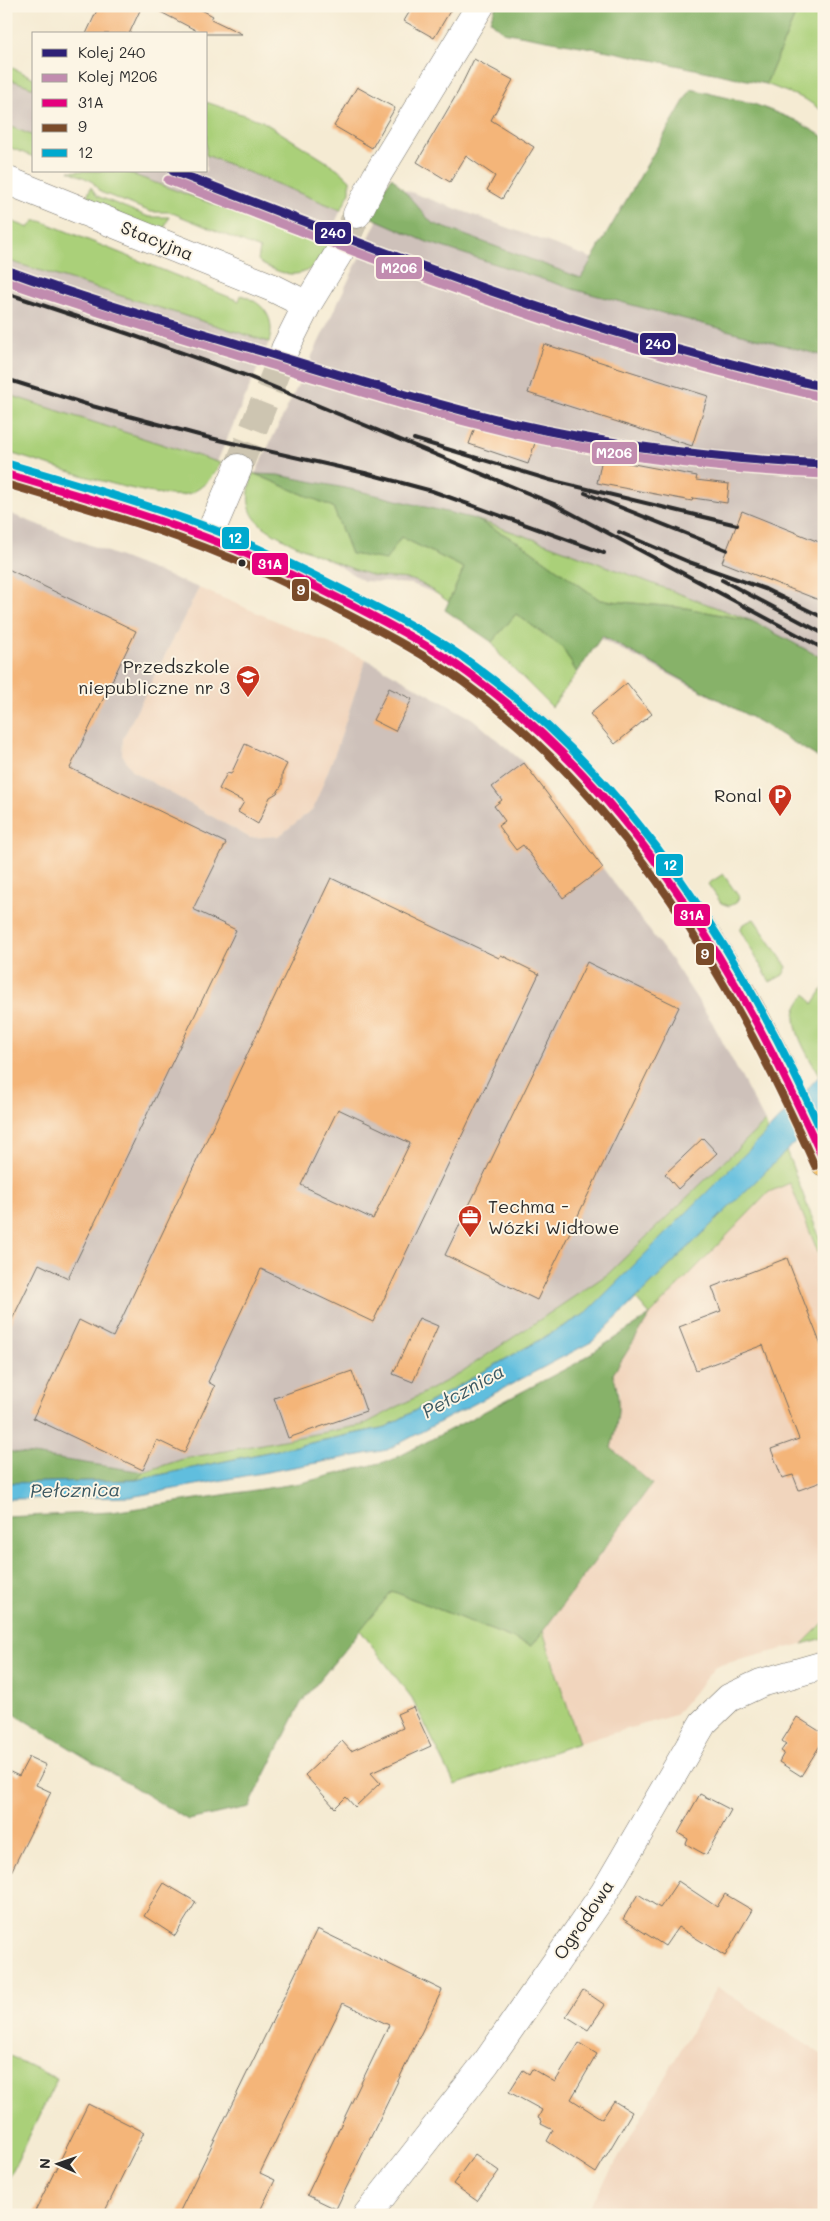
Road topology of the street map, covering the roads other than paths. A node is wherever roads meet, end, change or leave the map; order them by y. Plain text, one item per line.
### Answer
1 (480, 6) edge
2 (6, 180) edge
3 (357, 214) tunnel mouth
4 (343, 246) tunnel mouth
5 (307, 305) junction
6 (285, 349) tunnel mouth
7 (238, 468) tunnel mouth
8 (6, 474) edge
9 (208, 538) junction
10 (824, 1162) edge
11 (824, 1665) edge
12 (366, 2215) edge

1 - 3 street
2 - 5 street, Stacyjna
4 - 5 street
5 - 6 street
7 - 9 street
8 - 9 main road
9 - 10 main road
11 - 12 street, Ogrodowa

